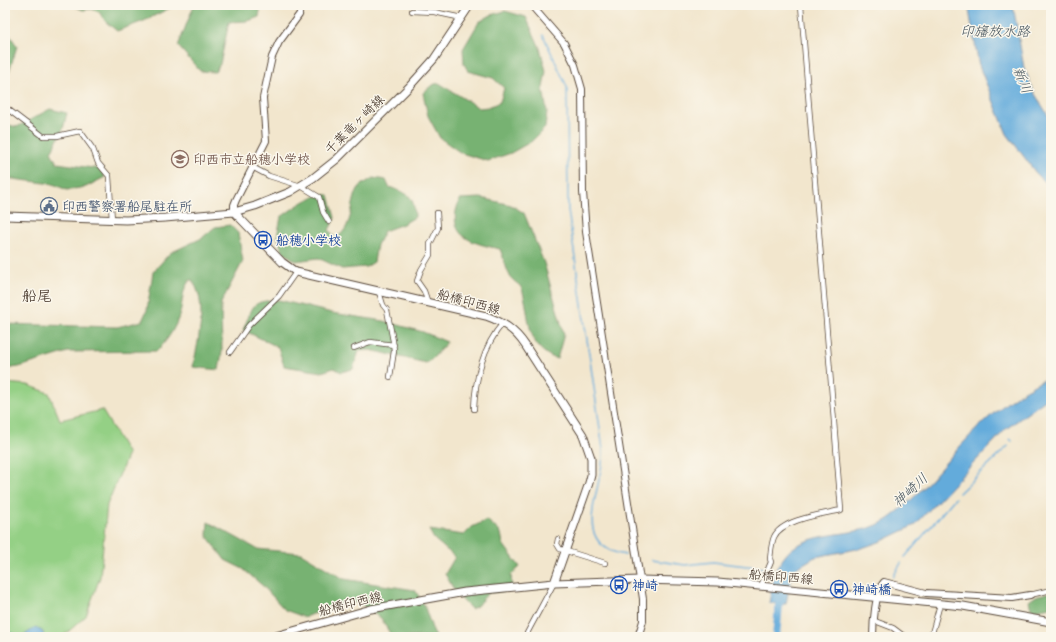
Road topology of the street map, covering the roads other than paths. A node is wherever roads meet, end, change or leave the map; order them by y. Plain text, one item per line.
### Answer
1 (303, 5) edge
2 (470, 5) edge
3 (531, 5) edge
4 (801, 5) edge
5 (412, 11) dead end
6 (299, 15) joint
7 (462, 18) junction
8 (5, 107) edge
9 (254, 168) junction
10 (301, 186) junction
11 (234, 212) junction
12 (437, 213) dead end
13 (5, 216) edge
14 (112, 220) junction
15 (329, 222) dead end
16 (296, 272) junction
17 (379, 292) junction
18 (428, 303) junction
19 (504, 323) junction
20 (394, 345) junction
21 (354, 348) dead end
22 (230, 352) dead end
23 (390, 377) dead end
24 (474, 409) dead end
25 (558, 539) dead end
26 (564, 551) junction
27 (605, 563) dead end
28 (640, 580) junction
29 (554, 583) junction
30 (762, 586) junction
31 (1051, 590) edge
32 (1030, 595) joint
33 (877, 598) junction
34 (940, 604) junction
35 (875, 621) junction
36 (1051, 622) edge
37 (272, 637) edge
38 (526, 637) edge
39 (638, 637) edge
40 (873, 637) edge
41 (905, 637) edge
42 (930, 637) edge

1 - 6 street
2 - 7 main road, 千葉竜ヶ崎線
3 - 28 street
4 - 30 street
5 - 7 street
6 - 9 street
7 - 10 main road, 千葉竜ヶ崎線
8 - 14 street
9 - 10 street
9 - 11 street
10 - 11 main road, 千葉竜ヶ崎線
10 - 15 street
11 - 14 main road, 千葉竜ヶ崎線
11 - 16 main road, 船橋印西線
12 - 18 street
13 - 14 main road, 千葉竜ヶ崎線
16 - 17 main road, 船橋印西線
16 - 22 street
17 - 18 main road, 船橋印西線
17 - 20 street
18 - 19 main road, 船橋印西線
19 - 24 street
19 - 26 main road, 船橋印西線
20 - 21 street
20 - 23 street
25 - 26 street
26 - 27 street
26 - 29 main road, 船橋印西線
28 - 29 main road, 船橋印西線
28 - 30 main road, 船橋印西線
28 - 39 street
29 - 37 main road, 船橋印西線
29 - 38 street
30 - 33 main road, 船橋印西線
31 - 32 street
32 - 33 street
33 - 34 main road, 船橋印西線
33 - 35 street
34 - 36 main road, 船橋印西線
34 - 42 street
35 - 40 street
35 - 41 street

